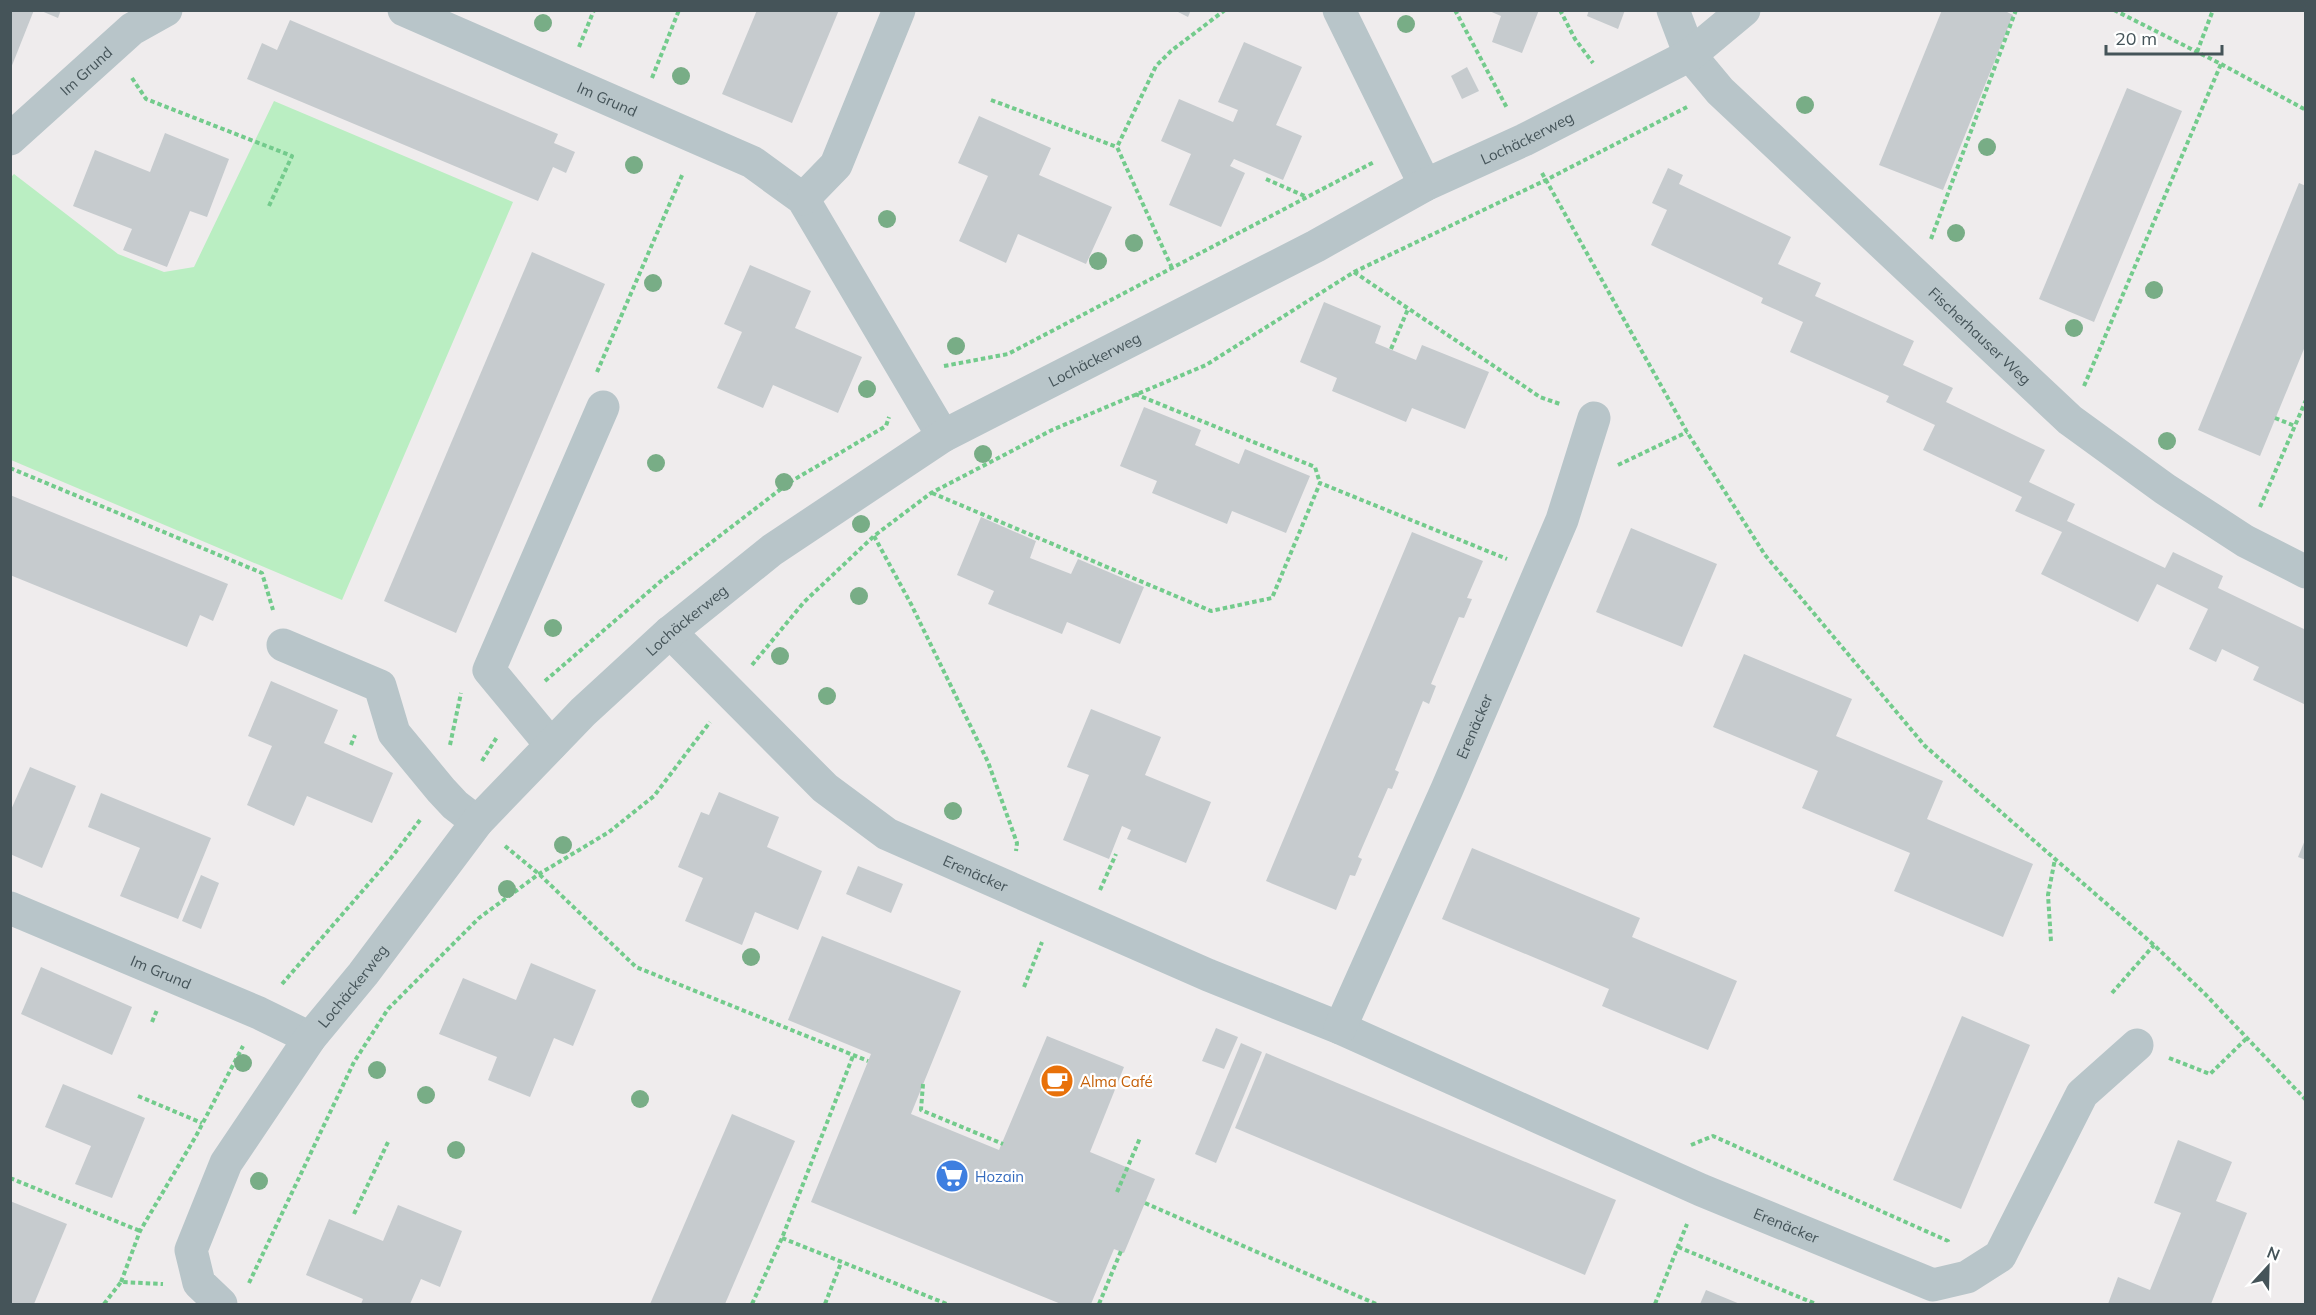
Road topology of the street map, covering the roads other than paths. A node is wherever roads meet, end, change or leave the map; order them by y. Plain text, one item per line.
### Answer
1 (166, 10) edge
2 (404, 10) edge
3 (899, 10) edge
4 (1339, 10) edge
5 (1673, 10) edge
6 (1744, 10) edge
7 (1690, 55) junction
8 (10, 138) edge
9 (1425, 185) junction
10 (803, 200) junction
11 (603, 407) dead end
12 (1594, 418) road end
13 (943, 436) junction
14 (2306, 572) edge
15 (670, 632) junction
16 (283, 645) road end
17 (551, 745) junction
18 (477, 822) junction
19 (10, 908) edge
20 (1340, 1028) junction
21 (310, 1038) junction
22 (2137, 1045) road end
23 (222, 1294) edge

1 - 8 street, Im Grund
2 - 10 street, Im Grund
3 - 10 street
4 - 9 street
5 - 7 street, Fischerhauser Weg
6 - 7 street
7 - 9 street, Lochäckerweg
7 - 14 street, Fischerhauser Weg
9 - 13 street, Lochäckerweg
10 - 13 street, Im Grund
11 - 17 street
12 - 20 street, Erenäcker
13 - 15 street, Lochäckerweg
15 - 17 street, Lochäckerweg
15 - 20 street, Erenäcker
16 - 18 street
17 - 18 street, Lochäckerweg
18 - 21 street, Lochäckerweg
19 - 21 street, Im Grund
20 - 22 street, Erenäcker
21 - 23 street, Lochäckerweg

